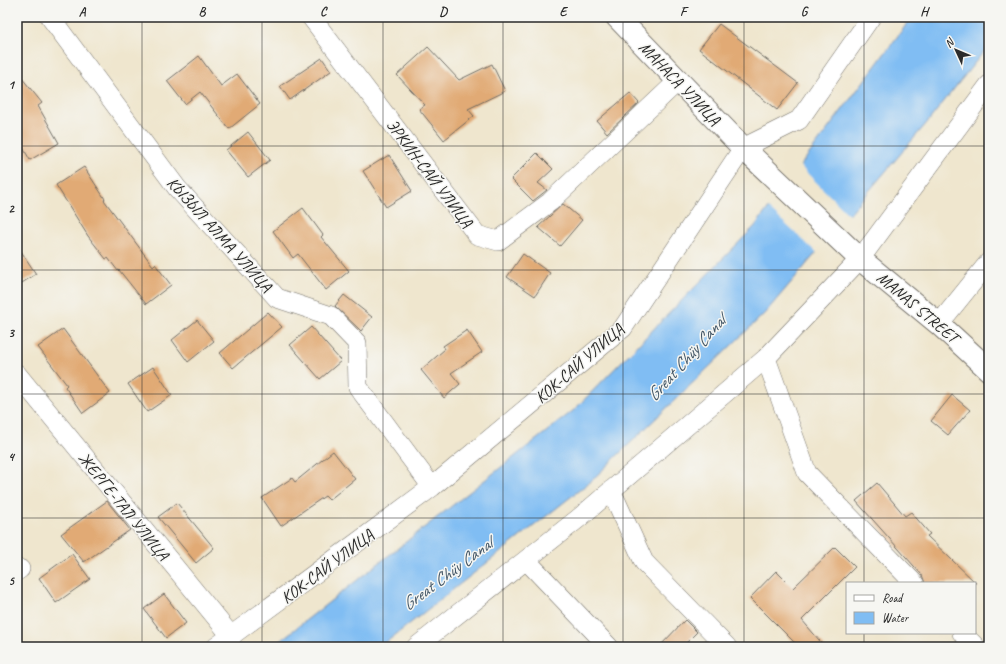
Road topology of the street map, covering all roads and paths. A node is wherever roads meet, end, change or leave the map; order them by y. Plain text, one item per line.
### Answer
1 (50, 17) edge
2 (311, 17) edge
3 (618, 17) edge
4 (871, 17) edge
5 (678, 81) junction
6 (989, 85) edge
7 (743, 148) junction
8 (768, 171) joint
9 (853, 252) junction
10 (989, 262) edge
11 (939, 324) junction
12 (766, 358) junction
13 (989, 370) edge
14 (17, 374) edge
15 (432, 487) junction
16 (611, 490) junction
17 (526, 560) junction
18 (913, 582) edge
19 (963, 634) edge
20 (224, 642) edge
21 (416, 647) edge
22 (609, 647) edge
23 (727, 647) edge
24 (976, 647) edge

1 - 15 street, КЫЗЫЛ АЛМА УЛИЦА
2 - 5 street, ЭРКИН-САЙ УЛИЦА
3 - 5 street, МАНАСА УЛИЦА
4 - 7 street, КОК-САЙ УЛИЦА
5 - 7 street, МАНАСА УЛИЦА
6 - 9 street
7 - 8 street, МАНАСА УЛИЦА
7 - 15 street, КОК-САЙ УЛИЦА
8 - 9 street, MANAS STREET
9 - 11 street, MANAS STREET
9 - 12 street
10 - 11 street
11 - 13 street, MANAS STREET
12 - 16 street
12 - 18 street
14 - 20 street, ЖЕРГЕ-ТАЛ УЛИЦА
15 - 20 street, КОК-САЙ УЛИЦА
16 - 17 street
16 - 23 street
17 - 21 street
17 - 22 street
19 - 24 street

